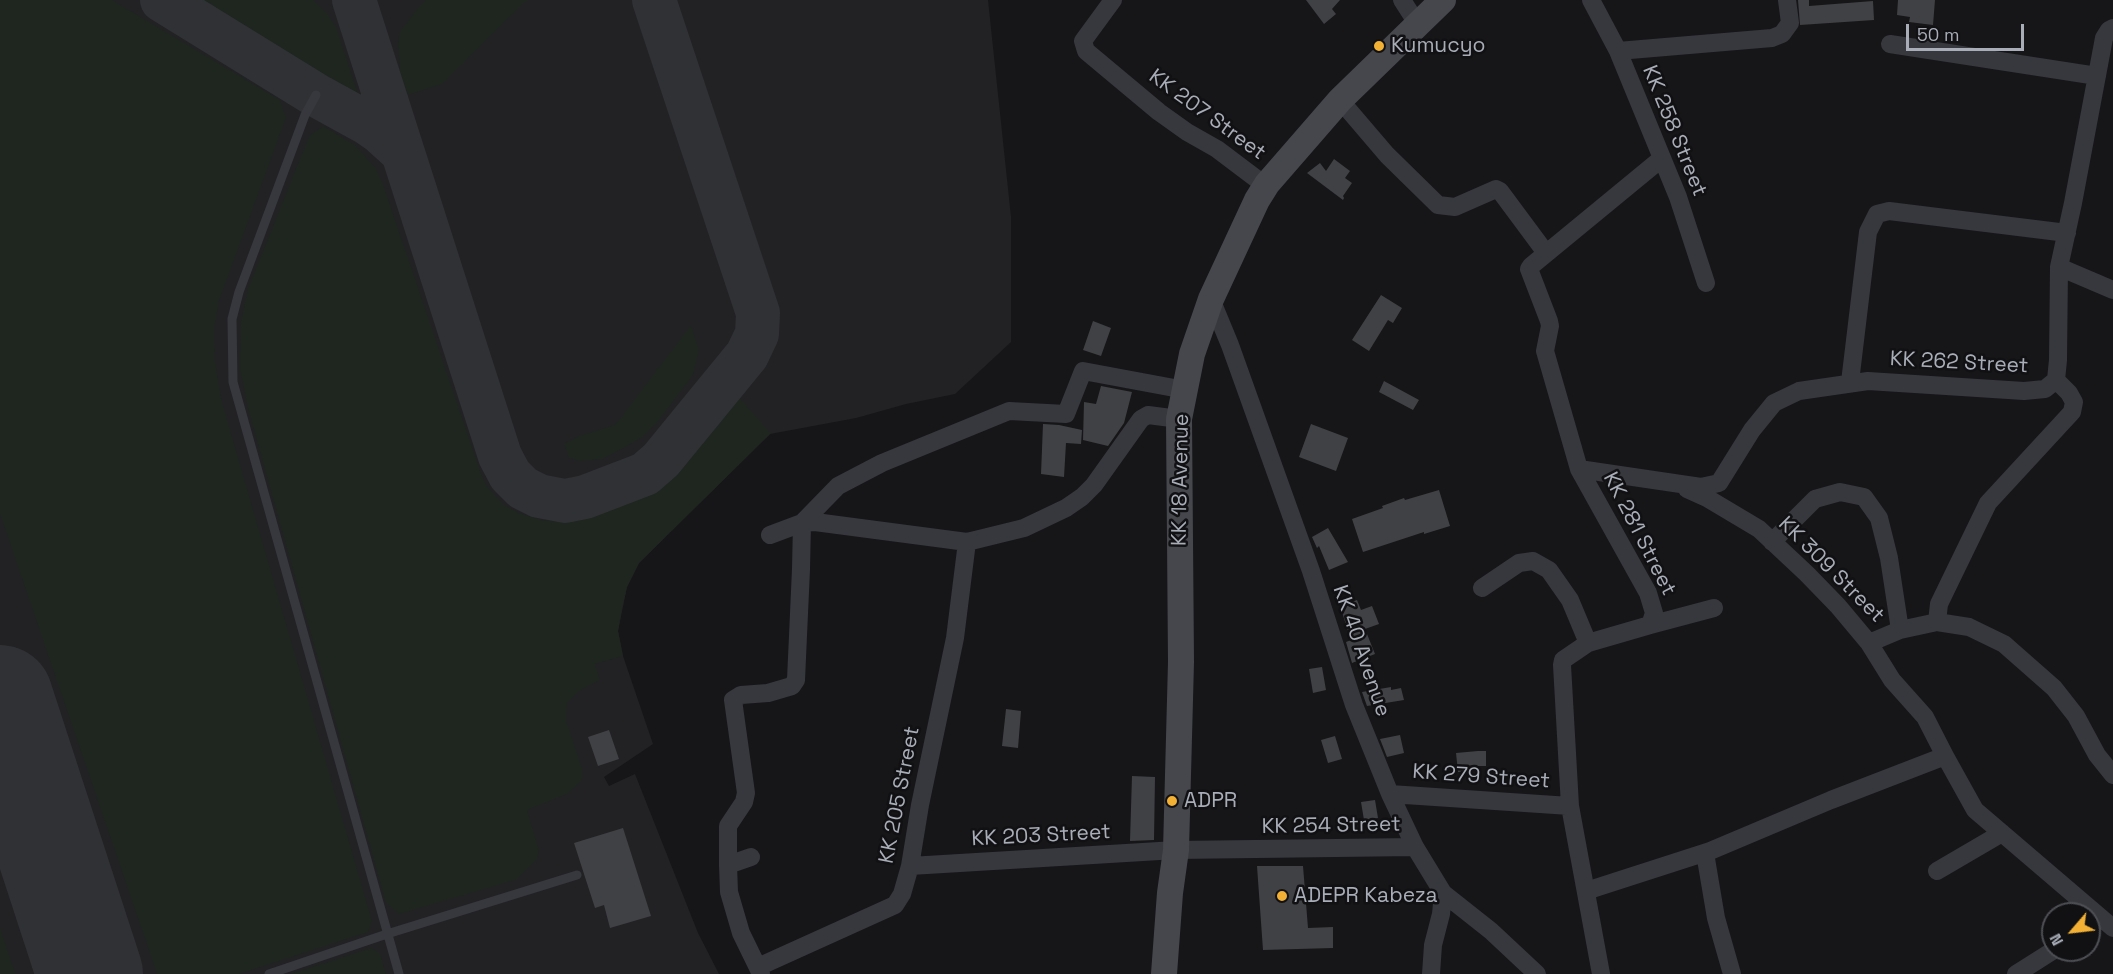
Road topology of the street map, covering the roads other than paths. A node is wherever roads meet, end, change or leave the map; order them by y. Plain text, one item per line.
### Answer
1 (1113, 0) edge
2 (1402, 0) edge
3 (1443, 0) edge
4 (1592, 0) edge
5 (1787, 0) edge
6 (1418, 26) junction
7 (2113, 28) edge
8 (1890, 44) dead end
9 (1618, 51) junction
10 (2097, 75) junction
11 (316, 95) dead end
12 (1340, 100) junction
13 (1661, 159) junction
14 (1266, 186) junction
15 (2067, 232) junction
16 (1546, 253) junction
17 (2059, 267) junction
18 (1706, 283) dead end
19 (2113, 290) edge
20 (1210, 299) junction
21 (2056, 380) junction
22 (1850, 382) junction
23 (1185, 390) junction
24 (1179, 419) junction
25 (1580, 469) junction
26 (1674, 483) junction
27 (801, 523) junction
28 (770, 535) dead end
29 (967, 542) junction
30 (1772, 542) junction
31 (1482, 588) dead end
32 (1714, 608) dead end
33 (1937, 621) junction
34 (1650, 625) junction
35 (1900, 630) junction
36 (1588, 642) junction
37 (1869, 643) junction
38 (1945, 756) junction
39 (2113, 775) edge
40 (1390, 794) junction
41 (1569, 806) junction
42 (2002, 833) junction
43 (1415, 847) junction
44 (1176, 850) junction
45 (1705, 853) junction
46 (751, 857) dead end
47 (728, 865) junction
48 (910, 866) junction
49 (1937, 871) dead end
50 (577, 875) dead end
51 (1586, 891) junction
52 (1443, 893) junction
53 (2076, 902) edge
54 (387, 934) junction
55 (2041, 958) edge
56 (760, 971) edge
57 (269, 974) edge
58 (399, 974) edge
59 (1164, 974) edge
60 (1431, 974) edge
61 (1537, 974) edge
62 (1601, 974) edge
63 (1732, 974) edge
64 (2016, 974) edge

1 - 14 street, KK 207 Street
2 - 6 street
3 - 6 main road, KK 18 Avenue
4 - 9 street, KK 258 Street
5 - 9 street
6 - 12 main road, KK 18 Avenue
7 - 10 street, KK 262 Street
8 - 10 street
9 - 13 street, KK 258 Street
10 - 15 street, KK 262 Street
11 - 54 lane
12 - 14 main road, KK 18 Avenue
12 - 16 street
13 - 16 street, KK 281 Street
13 - 18 street, KK 258 Street
14 - 20 main road, KK 18 Avenue
15 - 17 street, KK 262 Street
15 - 22 street
16 - 25 street, KK 281 Street
17 - 19 street
17 - 21 street, KK 262 Street
20 - 23 main road, KK 18 Avenue
20 - 40 street, KK 40 Avenue
21 - 22 street, KK 262 Street
21 - 33 street
22 - 26 street, KK 262 Street
23 - 24 main road, KK 18 Avenue
23 - 27 street
24 - 29 street
24 - 44 main road, KK 18 Avenue
25 - 26 street, KK 262 Street
25 - 34 street, KK 281 Street
26 - 30 street, KK 309 Street
27 - 28 street
27 - 29 street
27 - 47 street
29 - 48 street, KK 205 Street
30 - 35 street
30 - 37 street, KK 309 Street
31 - 36 street
32 - 34 street
33 - 35 street, KK 309 Street
33 - 39 street, KK 309 Street
34 - 36 street, KK 281 Street
35 - 37 street, KK 309 Street
36 - 41 street, KK 281 Street
37 - 38 street
38 - 42 street
38 - 45 street
40 - 41 street, KK 279 Street
40 - 43 street, KK 40 Avenue
41 - 51 street, KK 281 Street
42 - 49 street
42 - 53 street
43 - 44 street, KK 254 Street
43 - 52 street, KK 40 Avenue
44 - 48 street, KK 203 Street
44 - 59 main road, KK 18 Avenue
45 - 51 street
45 - 63 street
46 - 47 street
47 - 56 street
48 - 56 street, KK 205 Street
50 - 54 lane
51 - 62 street, KK 281 Street
52 - 60 street
52 - 61 street, KK 40 Avenue
54 - 57 lane
54 - 58 lane
55 - 64 street

